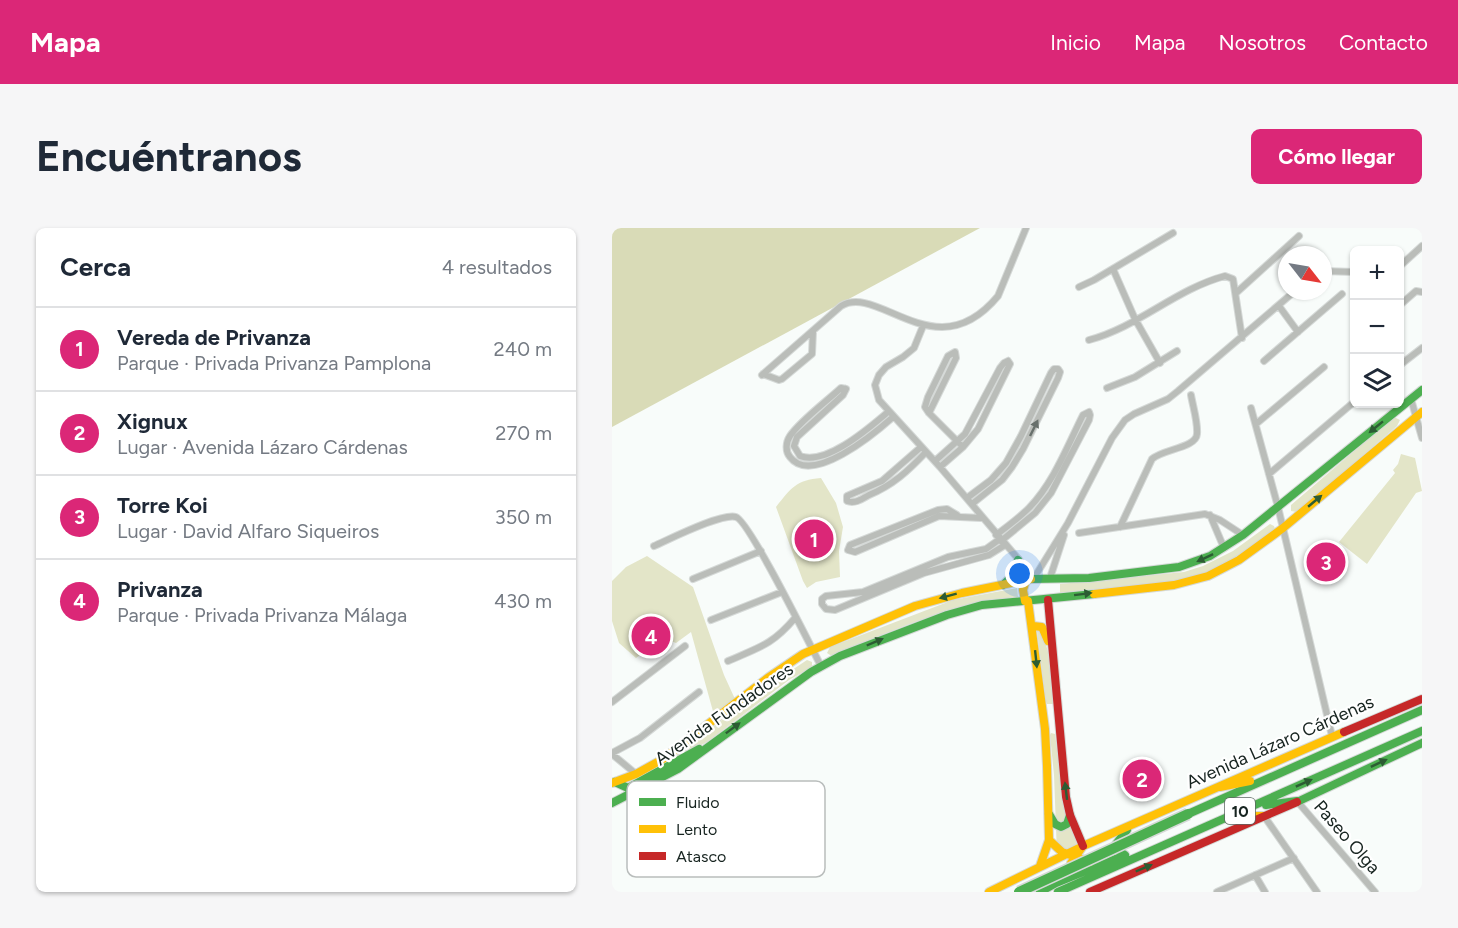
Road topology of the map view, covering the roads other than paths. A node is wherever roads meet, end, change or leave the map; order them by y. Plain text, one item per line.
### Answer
1 (1026, 228) edge
2 (1173, 233) dead end
3 (1299, 236) dead end
4 (1422, 246) edge
5 (1404, 262) edge
6 (1113, 268) junction
7 (1332, 271) edge
8 (1350, 272) edge
9 (1079, 287) dead end
10 (1422, 292) edge
11 (1236, 293) junction
12 (1342, 294) dead end
13 (1285, 300) edge
14 (1404, 302) edge
15 (1279, 306) junction
16 (1136, 319) junction
17 (923, 326) junction
18 (813, 331) junction
19 (1298, 332) junction
20 (1242, 338) junction
21 (1089, 340) dead end
22 (1422, 348) edge
23 (1178, 351) dead end
24 (1264, 361) dead end
25 (1404, 361) edge
26 (1160, 363) junction
27 (1324, 368) dead end
28 (1107, 388) dead end
29 (1422, 390) edge
30 (1191, 395) dead end
31 (985, 398) junction
32 (1411, 399) junction
33 (992, 402) junction
34 (1037, 403) junction
35 (1350, 405) edge
36 (1044, 406) junction
37 (1251, 408) dead end
38 (929, 413) junction
39 (1419, 414) edge
40 (891, 415) junction
41 (816, 416) junction
42 (1256, 424) junction
43 (1422, 438) edge
44 (855, 444) junction
45 (960, 445) junction
46 (924, 450) junction
47 (795, 452) junction
48 (1012, 452) junction
49 (788, 455) junction
50 (1020, 456) junction
51 (937, 464) junction
52 (1269, 474) junction
53 (1048, 483) junction
54 (1055, 488) junction
55 (969, 501) junction
56 (1278, 507) junction
57 (1209, 515) junction
58 (981, 518) junction
59 (1068, 523) junction
60 (1228, 525) junction
61 (1120, 527) junction
62 (1282, 528) junction
63 (899, 529) junction
64 (1079, 533) dead end
65 (1218, 533) junction
66 (1243, 535) junction
67 (1001, 540) junction
68 (654, 546) dead end
69 (1224, 548) junction
70 (761, 551) junction
71 (1021, 563) junction
72 (1040, 567) junction
73 (1157, 569) junction
74 (922, 570) junction
75 (1139, 571) junction
76 (1050, 578) junction
77 (693, 579) dead end
78 (1030, 579) junction
79 (1003, 585) junction
80 (1155, 587) junction
81 (985, 588) junction
82 (1137, 589) junction
83 (782, 592) junction
84 (1048, 600) junction
85 (1027, 601) junction
86 (982, 605) junction
87 (795, 618) junction
88 (711, 620) dead end
89 (1033, 626) junction
90 (685, 646) dead end
91 (812, 649) junction
92 (1052, 653) junction
93 (728, 661) dead end
94 (821, 666) junction
95 (699, 692) dead end
96 (1422, 700) edge
97 (612, 702) edge
98 (1422, 710) edge
99 (1392, 723) junction
100 (1045, 729) junction
101 (1422, 731) edge
102 (1332, 736) junction
103 (1060, 741) junction
104 (1422, 743) edge
105 (705, 749) junction
106 (612, 753) edge
107 (636, 774) junction
108 (1271, 776) junction
109 (613, 780) edge
110 (640, 781) edge
111 (656, 781) edge
112 (1220, 787) junction
113 (627, 788) edge
114 (627, 796) edge
115 (1297, 801) junction
116 (612, 803) edge
117 (1251, 807) junction
118 (1049, 813) junction
119 (1071, 815) junction
120 (1228, 816) junction
121 (1264, 816) junction
122 (1137, 823) junction
123 (1190, 832) junction
124 (1049, 840) junction
125 (1083, 846) junction
126 (1125, 855) junction
127 (1074, 858) junction
128 (1294, 858) junction
129 (1099, 865) junction
130 (1040, 866) junction
131 (1076, 875) junction
132 (1255, 875) junction
133 (1022, 878) junction
134 (1057, 887) edge
135 (1105, 889) edge
136 (989, 892) edge
137 (1019, 892) edge
138 (1031, 892) edge
139 (1040, 892) edge
140 (1090, 892) edge
141 (1217, 892) edge
142 (1265, 892) edge
143 (1317, 892) edge
144 (1375, 892) edge

1 - 17 street
2 - 6 street
3 - 11 street
4 - 5 street
6 - 9 street
6 - 16 street
7 - 8 street
10 - 14 street
11 - 16 street
11 - 20 street
12 - 19 street
13 - 15 street
15 - 19 street
15 - 20 street
16 - 21 street
16 - 26 street
17 - 18 street
17 - 40 street
18 - 18 street
19 - 24 street
20 - 59 street
22 - 25 street
23 - 26 street
26 - 28 street
27 - 42 street
29 - 32 main road, Avenida Fundadores
30 - 61 street
31 - 33 street
31 - 33 street
31 - 45 street
32 - 39 street
32 -> 56 main road, Avenida Fundadores
33 - 45 street
34 - 36 street
34 - 36 street
34 - 48 street
35 - 52 street
50 -> 36 street
37 - 42 street
38 - 38 street
38 - 45 street
39 - 43 street
62 -> 39 main road, Avenida Fundadores
40 - 44 street
40 - 46 street
41 - 41 street
41 - 47 street
41 - 49 street
42 - 52 street
44 - 47 street
44 - 49 street
45 - 51 street
46 - 46 street
46 - 51 street
47 - 49 street
48 - 50 street
48 - 55 street
50 - 55 street
51 - 55 street
52 - 56 street
53 - 54 street
53 - 54 street
53 - 67 street
54 - 67 street
55 - 58 street
56 - 62 street
56 - 66 main road, Avenida Fundadores
57 - 60 street
57 - 61 street
57 - 65 street
58 - 63 street
58 - 67 street
59 - 72 street
59 - 76 street
60 - 65 street
60 - 66 street
61 - 64 street
62 - 80 main road, Avenida Fundadores
62 - 102 street
63 - 63 street
65 - 69 street
66 - 69 main road, Avenida Fundadores
67 - 71 street
67 - 74 street
68 - 70 street
69 -> 73 main road, Avenida Fundadores
70 - 77 street
70 - 83 street
71 - 72 street
71 - 78 street
71 - 79 main road
72 - 78 street
73 - 75 main road, Avenida Fundadores
73 - 80 main road
74 - 74 street
75 - 76 main road, Avenida Fundadores
75 - 82 main road
76 - 78 main road, Avenida Fundadores
78 - 79 main road, Avenida Fundadores
78 - 85 main road
79 - 81 main road, Avenida Fundadores
80 - 82 main road, Avenida Fundadores
81 - 86 main road
81 -> 91 main road, Avenida Fundadores
84 -> 82 main road, Avenida Fundadores
83 - 87 street
83 - 88 street
84 - 85 main road, Avenida Fundadores
84 - 92 main road
85 - 86 main road, Avenida Fundadores
85 - 89 main road
94 -> 86 main road, Avenida Fundadores
87 - 91 street
87 - 93 street
89 - 92 main road
89 -> 100 main road
90 - 97 street
91 - 94 street
91 - 107 main road, Avenida Fundadores
92 - 103 main road
105 -> 94 main road, Avenida Fundadores
95 - 106 street
96 - 99 main road
96 - 102 main road, Avenida Lázaro Cárdenas
98 - 99 main road, Avenida Lázaro Cárdenas / 10
99 - 108 main road, Avenida Lázaro Cárdenas / 10
100 - 103 main road
100 - 118 main road
117 -> 101 main road, 10
102 - 112 main road, Avenida Lázaro Cárdenas
119 -> 103 main road
115 -> 104 main road
105 - 110 main road
105 - 111 main road, Avenida Fundadores
106 - 107 street
107 - 109 main road, Avenida Fundadores
108 - 112 main road
108 - 137 main road, Avenida Lázaro Cárdenas / 10, bridge
109 - 113 main road
112 - 122 main road, Avenida Lázaro Cárdenas
114 - 116 main road, Avenida Fundadores
115 - 117 main road
115 - 121 main road
115 - 144 street, Paseo Olga
117 - 120 main road, 10
118 - 119 main road
118 - 124 main road
119 - 125 main road
120 - 121 main road
120 - 123 main road, 10
121 - 128 street
135 -> 121 main road
122 - 125 main road, Avenida Lázaro Cárdenas
122 - 126 main road
123 - 126 main road
123 - 134 main road, 10
124 - 127 main road
124 - 130 main road
125 - 127 main road
125 - 127 main road, Avenida Lázaro Cárdenas
126 - 129 main road
127 - 129 main road
127 - 130 main road, Avenida Lázaro Cárdenas
127 - 131 main road
127 - 134 main road
128 - 132 street
128 - 143 street
129 - 131 main road
130 - 133 main road, Avenida Lázaro Cárdenas
131 - 134 main road
132 - 141 street
132 - 142 street
133 - 136 main road, Avenida Lázaro Cárdenas
133 - 138 main road
134 - 139 main road
135 - 140 main road

